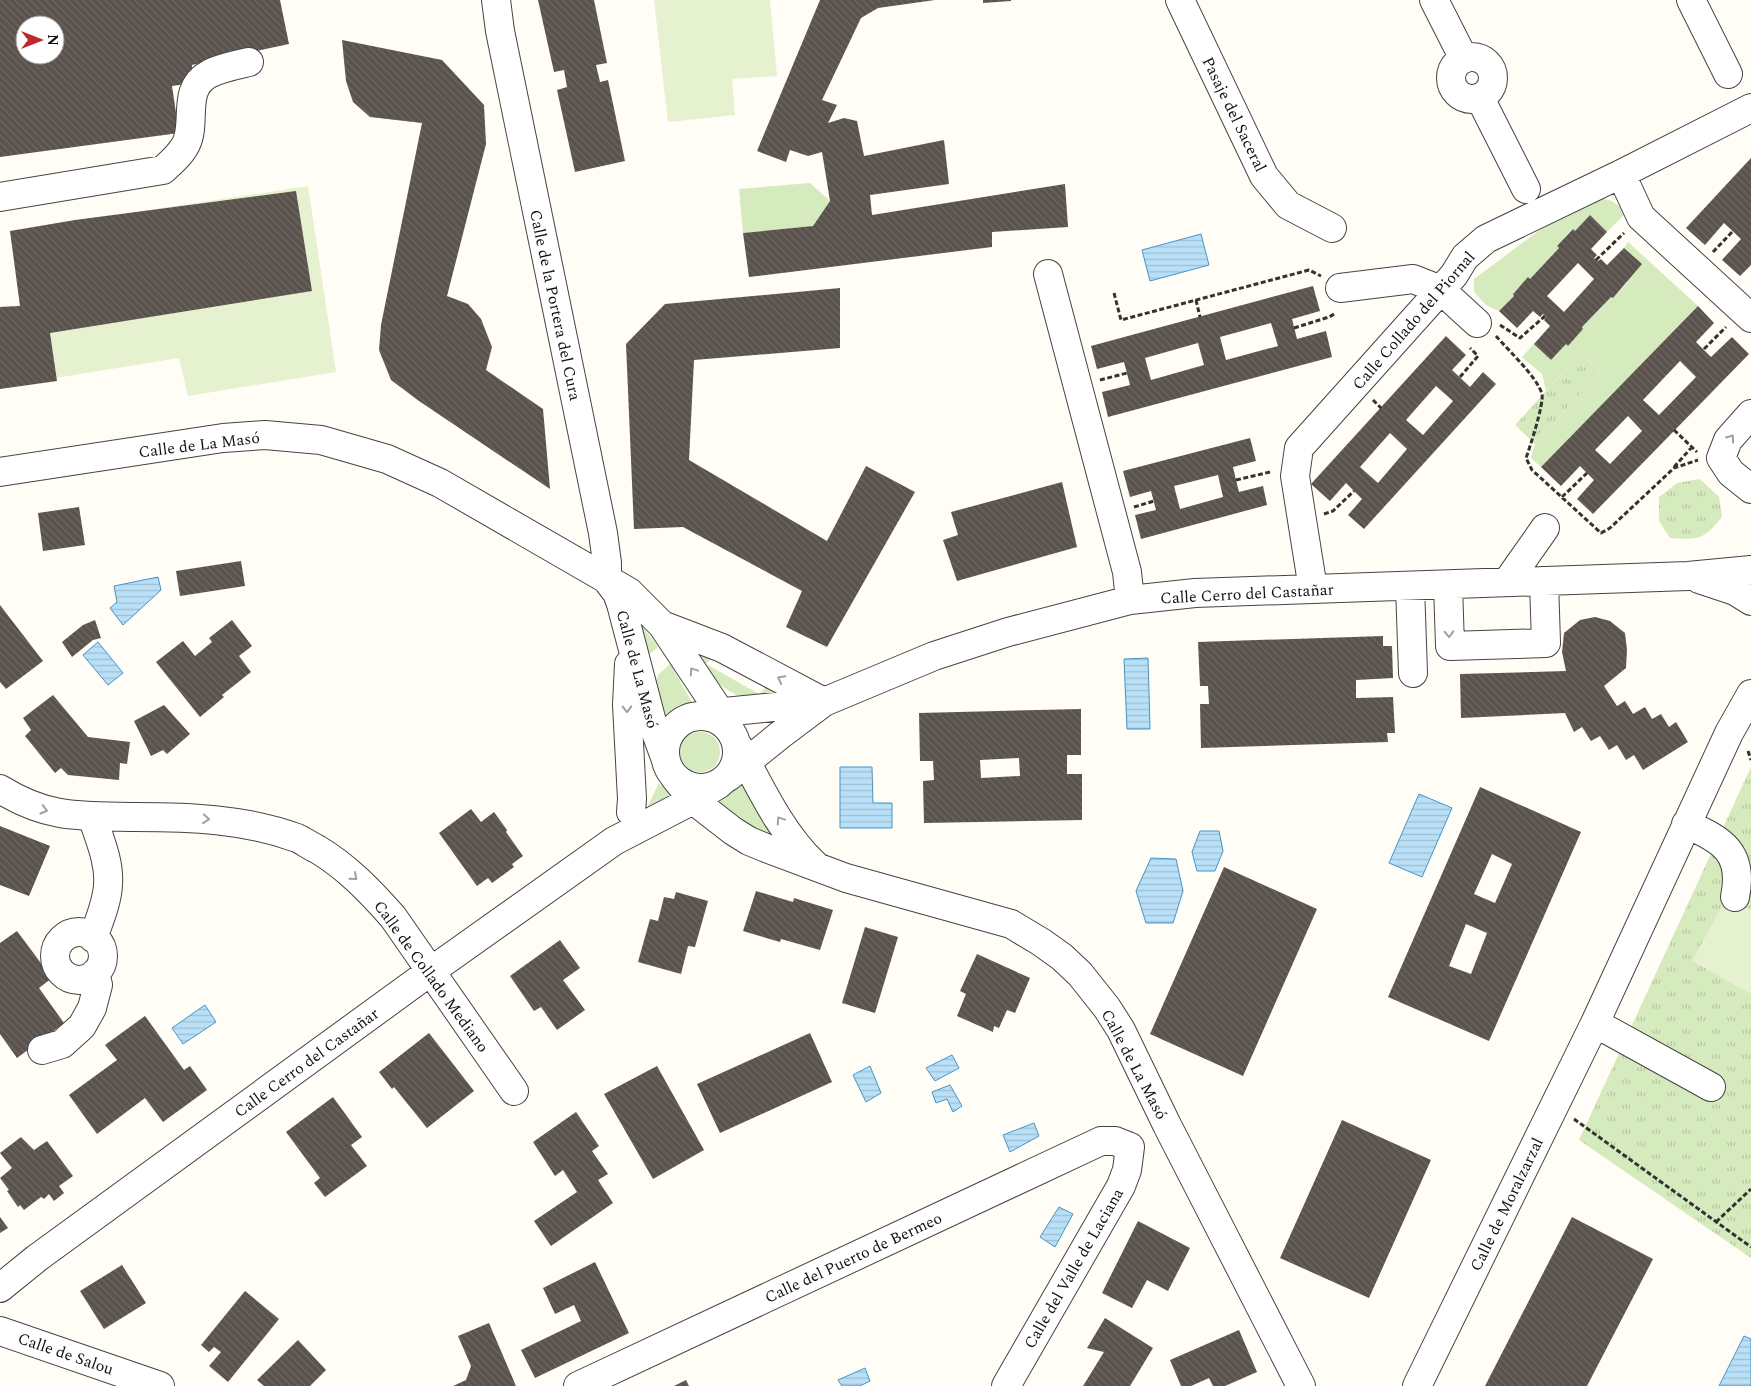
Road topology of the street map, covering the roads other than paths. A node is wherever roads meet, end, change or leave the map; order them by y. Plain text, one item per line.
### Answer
1 (486, 0) edge
2 (496, 0) edge
3 (1180, 0) edge
4 (1434, 0) edge
5 (1691, 0) edge
6 (500, 31) junction
7 (249, 62) dead end
8 (1728, 74) dead end
9 (1751, 108) edge
10 (1621, 174) junction
11 (1526, 189) dead end
12 (0, 197) edge
13 (1332, 228) dead end
14 (1048, 274) dead end
15 (1340, 288) road end
16 (1441, 290) junction
17 (1746, 314) edge
18 (1476, 323) road end
19 (1751, 414) edge
20 (0, 472) edge
21 (1751, 489) edge
22 (1545, 528) dead end
23 (1751, 570) edge
24 (1688, 576) junction
25 (606, 579) junction
26 (1544, 581) junction
27 (1507, 582) junction
28 (1448, 585) junction
29 (1410, 586) junction
30 (1313, 589) junction
31 (1130, 600) junction
32 (1751, 600) edge
33 (679, 636) junction
34 (631, 643) junction
35 (1413, 673) dead end
36 (643, 688) junction
37 (1750, 699) edge
38 (824, 702) junction
39 (780, 735) junction
40 (725, 746) junction
41 (669, 753) junction
42 (0, 790) edge
43 (766, 797) junction
44 (693, 800) junction
45 (92, 816) junction
46 (1686, 824) junction
47 (628, 827) junction
48 (733, 831) junction
49 (818, 868) junction
50 (1736, 897) dead end
51 (93, 938) junction
52 (431, 971) junction
53 (95, 973) junction
54 (1595, 1023) junction
55 (42, 1050) dead end
56 (1711, 1086) dead end
57 (514, 1091) dead end
58 (1167, 1126) junction
59 (1130, 1147) junction
60 (0, 1288) edge
61 (0, 1330) edge
62 (160, 1386) edge
63 (578, 1386) edge
64 (1006, 1386) edge
65 (1301, 1386) edge
66 (1417, 1386) edge

1 - 6 street, Calle de la Portera del Cura
2 - 6 street, Calle de la Portera del Cura
3 - 13 street, Pasaje del Saceral
4 - 11 street
5 - 8 street
6 - 25 street, Calle de la Portera del Cura
7 - 12 street
9 - 10 street, Calle Collado del Piornal
10 - 16 street, Calle Collado del Piornal
10 - 17 street
14 - 31 street
15 - 16 street
16 - 18 street
16 - 30 street, Calle Collado del Piornal
21 -> 19 street
20 - 25 street, Calle de La Masó
22 - 27 street
23 - 24 street, Calle Cerro del Castañar
24 - 26 street, Calle Cerro del Castañar
24 - 32 street, Calle Cerro del Castañar
25 - 33 street, Calle de La Masó
25 - 34 street, Calle de La Masó
26 - 27 street, Calle Cerro del Castañar
28 -> 26 street
27 - 28 street, Calle Cerro del Castañar
28 - 29 street, Calle Cerro del Castañar
29 - 30 street, Calle Cerro del Castañar
29 - 35 street
30 - 31 street, Calle Cerro del Castañar
31 - 38 street, Calle Cerro del Castañar
33 - 36 street
38 -> 33 street
40 -> 33 street, Calle de La Masó
34 - 36 street, Calle de La Masó
34 -> 47 street
36 - 41 street, Calle de La Masó
37 - 46 street, Calle de Moralzarzal
38 - 39 street, Calle Cerro del Castañar
38 - 40 street, Calle Cerro del Castañar
39 - 40 street, Calle Cerro del Castañar
39 - 43 street, Calle de La Masó
40 - 41 street
40 - 41 street
40 - 43 street, Calle de La Masó
40 - 44 street, Calle Cerro del Castañar
41 - 44 street, Calle de La Masó
41 - 47 street
42 -> 45 street, Calle de Collado Mediano
49 -> 43 street, Calle de La Masó
44 - 47 street, Calle Cerro del Castañar
44 - 48 street, Calle de La Masó
45 - 51 street
45 -> 52 street, Calle de Collado Mediano
46 - 50 street
46 - 54 street, Calle de Moralzarzal
47 - 48 street
47 - 52 street, Calle Cerro del Castañar
48 - 49 street, Calle de La Masó
49 - 58 street, Calle de La Masó
51 - 53 street
51 - 53 street
52 - 57 street, Calle de Collado Mediano
52 - 60 street, Calle Cerro del Castañar
53 - 55 street
54 - 56 street
54 - 66 street, Calle de Moralzarzal
58 - 59 street
58 - 65 street, Calle de La Masó
59 - 63 street, Calle del Puerto de Bermeo
59 - 64 street, Calle del Valle de Laciana
61 - 62 street, Calle de Salou

